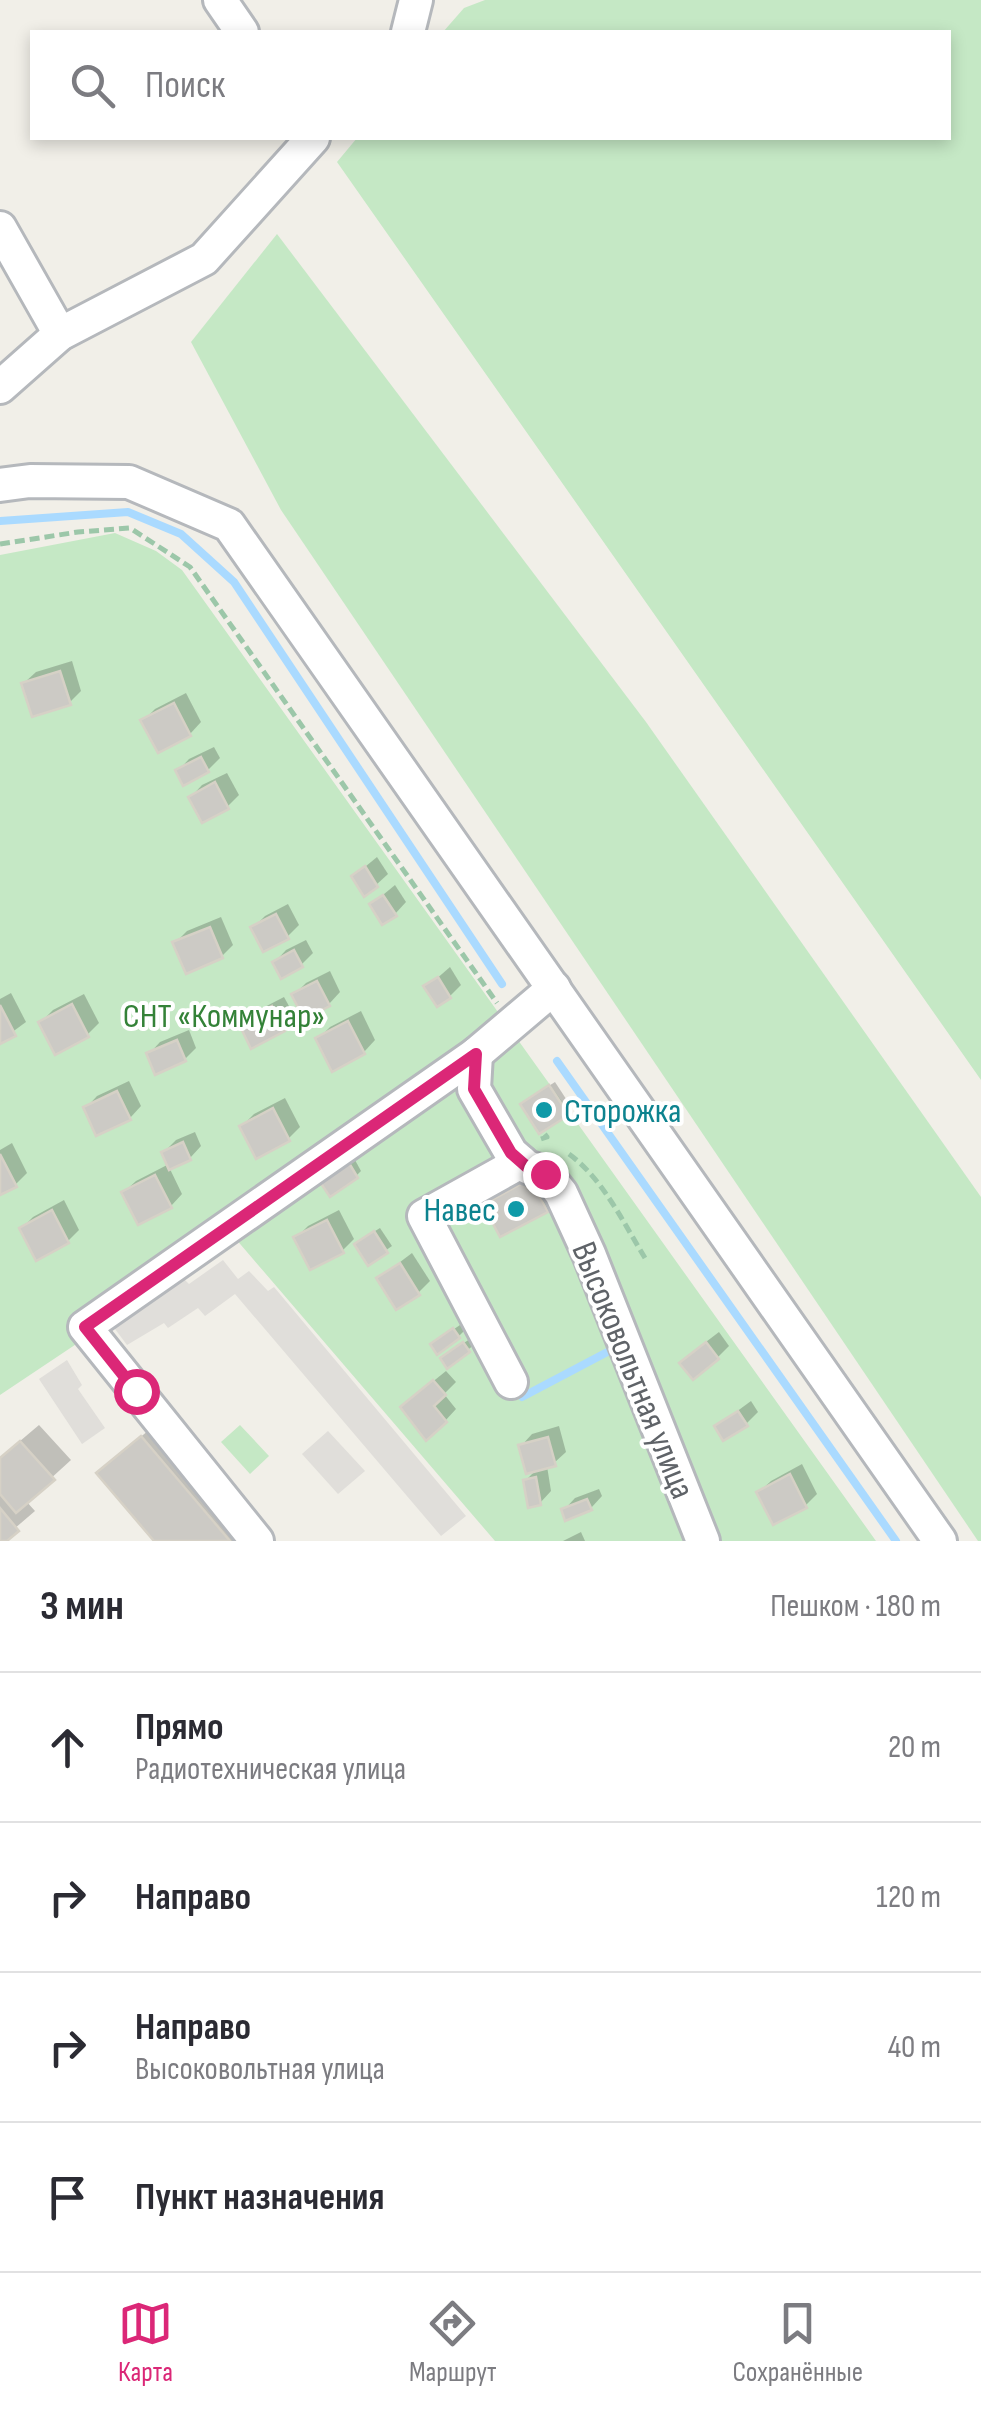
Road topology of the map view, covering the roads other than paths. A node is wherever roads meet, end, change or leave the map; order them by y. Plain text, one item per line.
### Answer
1 (220, 0) edge
2 (416, 0) edge
3 (241, 30) edge
4 (408, 30) edge
5 (311, 140) edge
6 (0, 228) edge
7 (60, 334) junction
8 (0, 387) edge
9 (0, 486) edge
10 (554, 988) junction
11 (476, 1054) junction
12 (521, 1162) junction
13 (511, 1382) dead end
14 (257, 1541) edge
15 (702, 1541) edge
16 (940, 1541) edge

1 - 3 street
2 - 4 street
5 - 7 street
6 - 7 street
7 - 8 street
9 - 10 street
10 - 11 street
10 - 16 street
11 - 12 street, Высоковольтная улица
11 - 14 street
12 - 13 street
12 - 15 street, Высоковольтная улица

